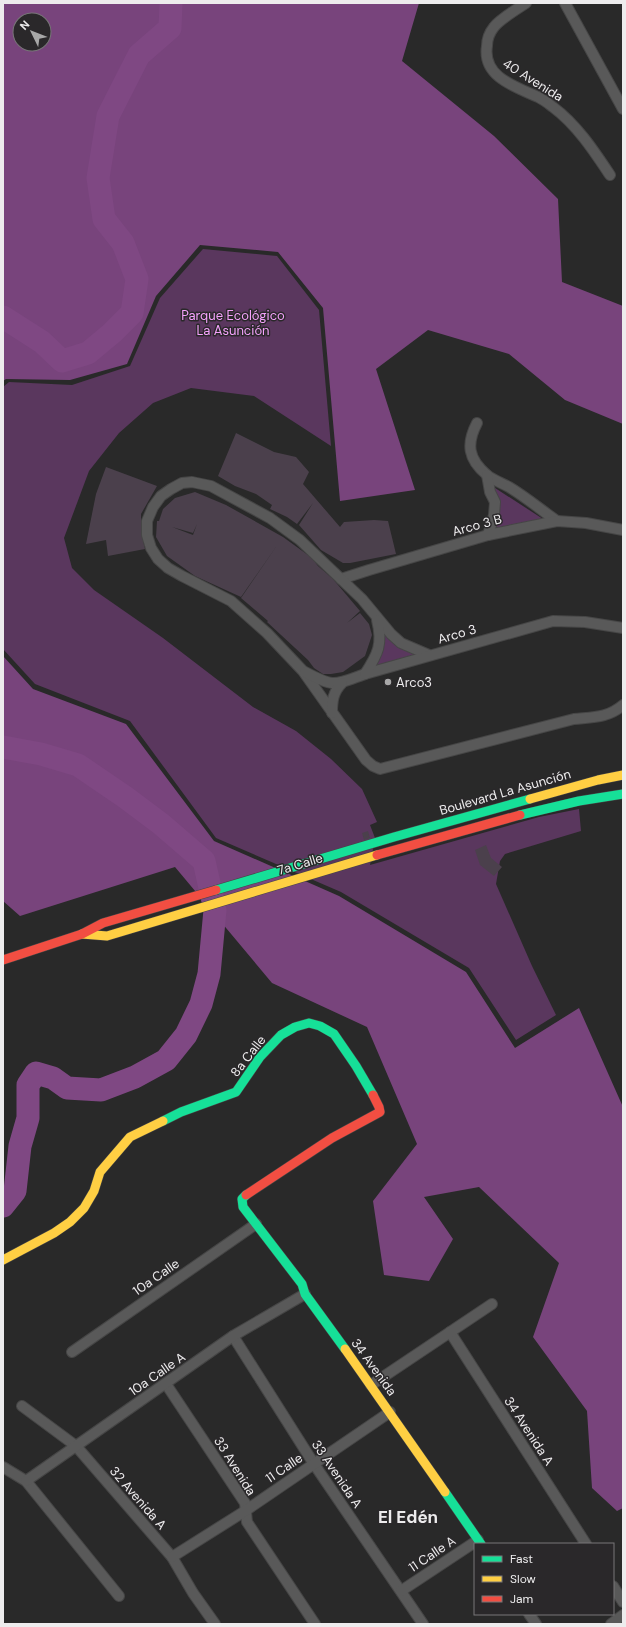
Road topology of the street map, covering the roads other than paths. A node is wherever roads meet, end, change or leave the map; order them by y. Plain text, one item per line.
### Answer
1 (526, 3) edge
2 (565, 3) edge
3 (623, 109) edge
4 (610, 175) dead end
5 (477, 423) dead end
6 (487, 475) junction
7 (557, 521) junction
8 (623, 530) edge
9 (488, 535) junction
10 (342, 579) junction
11 (376, 617) junction
12 (623, 628) edge
13 (429, 655) junction
14 (303, 671) junction
15 (365, 674) junction
16 (342, 683) junction
17 (623, 705) edge
18 (332, 713) junction
19 (623, 775) edge
20 (623, 794) edge
21 (526, 814) joint
22 (394, 837) joint
23 (82, 934) junction
24 (3, 960) edge
25 (243, 1207) joint
26 (256, 1224) junction
27 (3, 1260) edge
28 (305, 1294) junction
29 (492, 1304) dead end
30 (450, 1332) junction
31 (234, 1336) junction
32 (72, 1352) dead end
33 (166, 1384) junction
34 (371, 1385) junction
35 (22, 1406) dead end
36 (390, 1412) junction
37 (76, 1446) junction
38 (314, 1464) junction
39 (3, 1467) edge
40 (26, 1481) junction
41 (245, 1511) junction
42 (479, 1542) edge
43 (585, 1543) edge
44 (474, 1545) edge
45 (172, 1557) junction
46 (614, 1588) edge
47 (401, 1591) junction
48 (119, 1596) dead end
49 (623, 1602) edge
50 (530, 1615) edge
51 (623, 1615) edge
52 (215, 1624) edge
53 (315, 1624) edge
54 (423, 1624) edge
55 (536, 1624) edge
56 (611, 1624) edge

1 - 4 street, 40 Avenida
2 - 3 street
5 - 6 street
6 - 7 street
6 - 9 street
7 - 8 street, Arco 3 B
7 - 9 street, Arco 3 B
9 - 10 street, Arco 3 B
10 - 11 street
10 - 14 street
11 - 13 street
11 - 15 street
12 - 13 street, Arco 3
13 - 15 street, Arco 3
14 - 16 street, Arco 3
14 - 18 street
15 - 16 street, Arco 3
16 - 18 street
17 - 18 street
19 - 22 main road, Boulevard La Asunción
20 - 21 main road, Boulevard La Asunción
21 - 23 main road, 7a Calle
22 - 23 main road, 7a Calle
23 - 24 main road, 7a Calle
25 - 26 main road, 34 Avenida
25 - 27 main road, 8a Calle
26 - 28 main road, 34 Avenida
26 - 32 street, 10a Calle
28 - 31 street, 10a Calle A
28 - 34 main road, 34 Avenida
29 - 30 street
30 - 34 street
30 - 43 street, 34 Avenida A
31 - 33 street, 10a Calle A
31 - 38 street, 33 Avenida A
33 - 37 street, 10a Calle A
33 - 41 street, 33 Avenida
34 - 36 main road, 34 Avenida
35 - 37 street, 32 Avenida A
36 - 38 street, 11 Calle
36 - 42 main road, 34 Avenida
37 - 40 street, 10a Calle A
37 - 45 street, 32 Avenida A
38 - 41 street, 11 Calle
38 - 47 street, 33 Avenida A
39 - 40 street
40 - 48 street
41 - 45 street, 11 Calle
41 - 53 street, 33 Avenida
44 - 47 street, 11 Calle A
45 - 52 street, 32 Avenida A
46 - 49 street
47 - 54 street, 33 Avenida A
50 - 55 street
51 - 56 street

